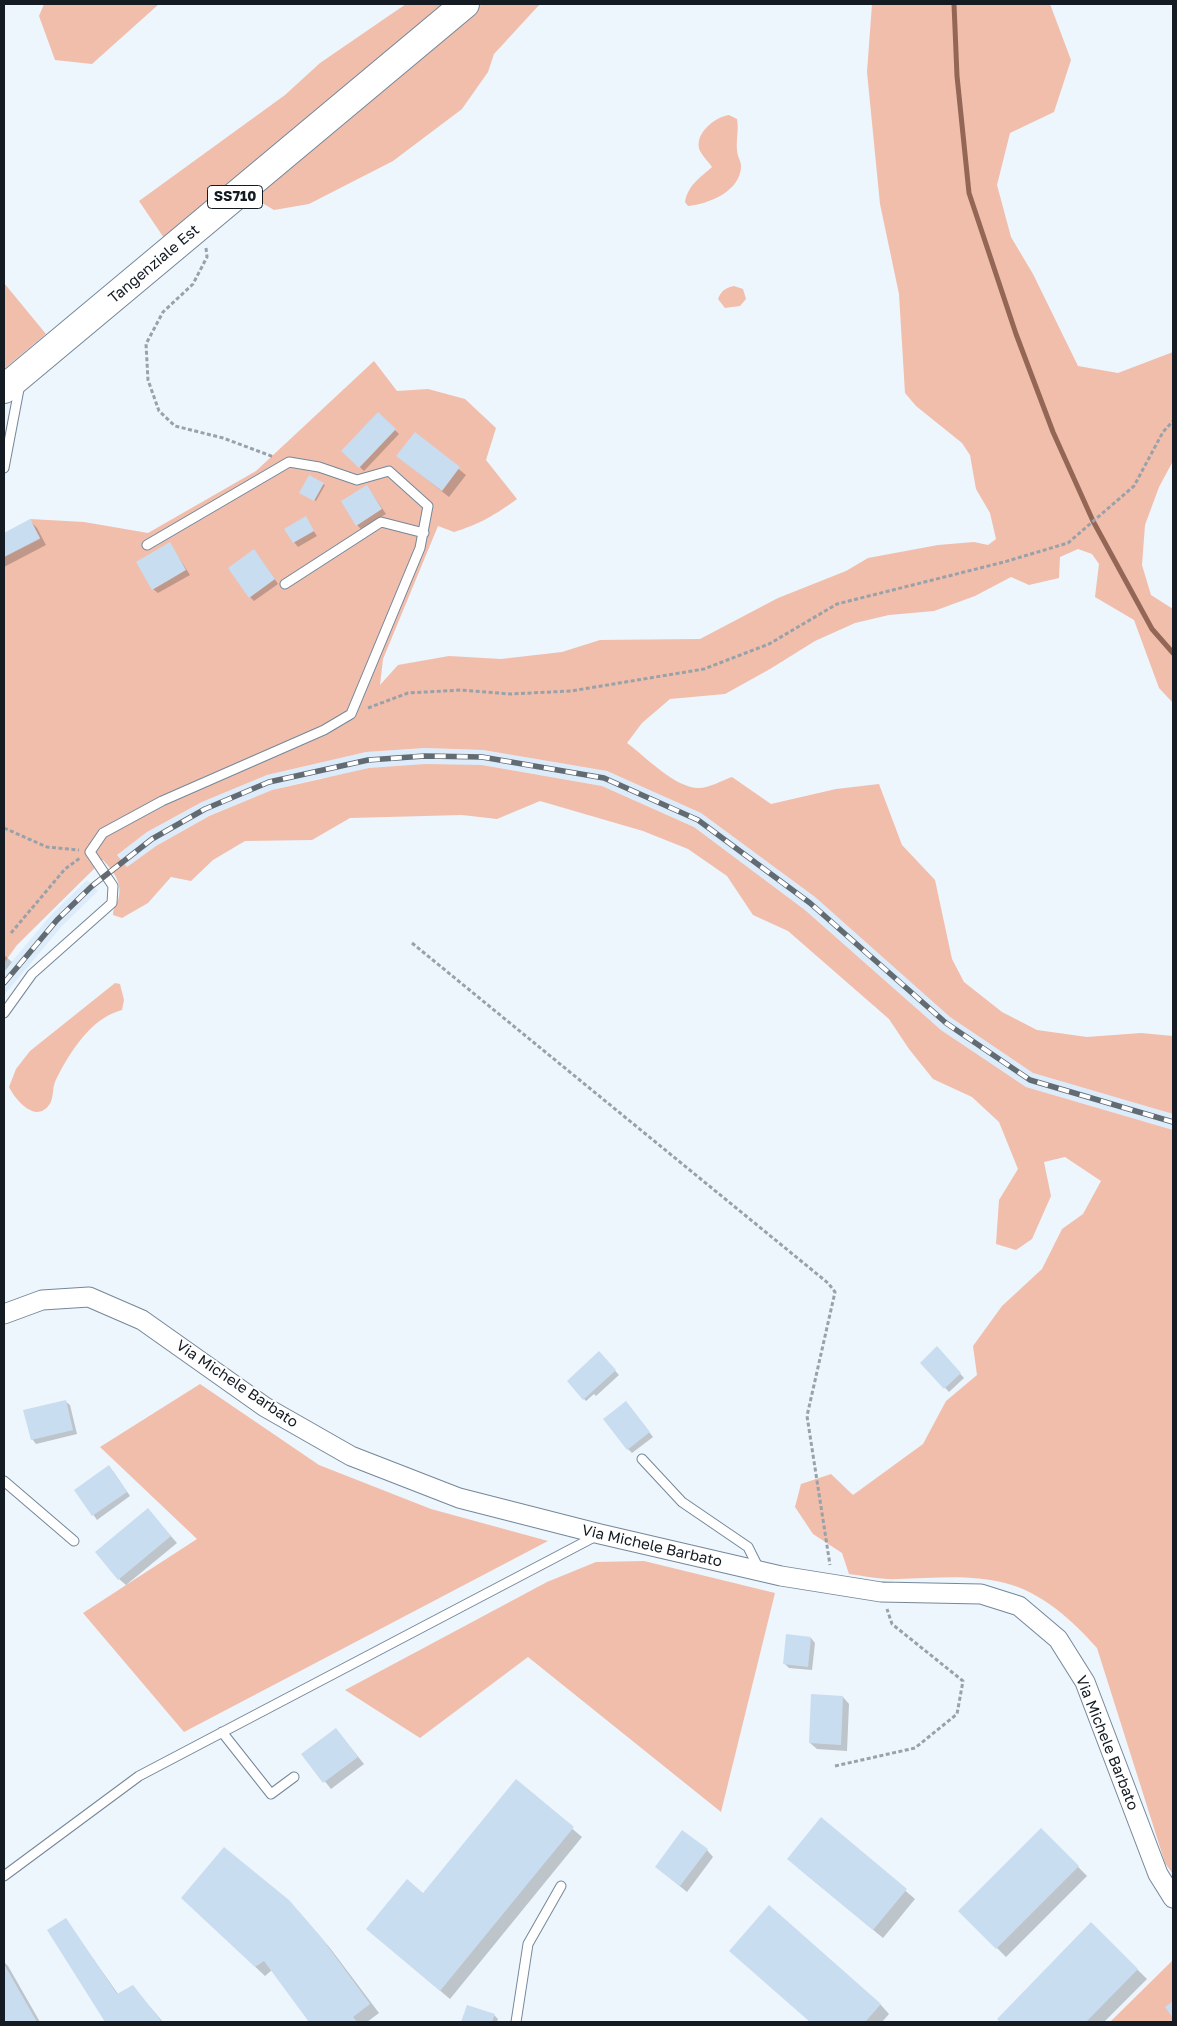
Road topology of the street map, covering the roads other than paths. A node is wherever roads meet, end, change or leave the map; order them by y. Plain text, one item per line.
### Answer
1 (465, 4) edge
2 (13, 381) edge
3 (4, 468) edge
4 (424, 533) junction
5 (146, 545) dead end
6 (285, 584) dead end
7 (4, 1013) edge
8 (4, 1314) edge
9 (642, 1460) dead end
10 (4, 1481) edge
11 (600, 1534) junction
12 (74, 1541) dead end
13 (760, 1571) junction
14 (222, 1732) junction
15 (294, 1776) dead end
16 (4, 1876) edge
17 (561, 1886) dead end
18 (1173, 1898) edge
19 (516, 2022) edge

1 - 2 main road, Tangenziale Est / SS710
2 - 3 lane
4 - 5 lane
4 - 6 lane
4 - 7 lane
8 - 11 street, Via Michele Barbato
9 - 13 lane
10 - 12 lane
11 - 13 street, Via Michele Barbato
11 - 14 lane
13 - 18 street, Via Michele Barbato
14 - 15 lane
14 - 16 lane
17 - 19 lane

